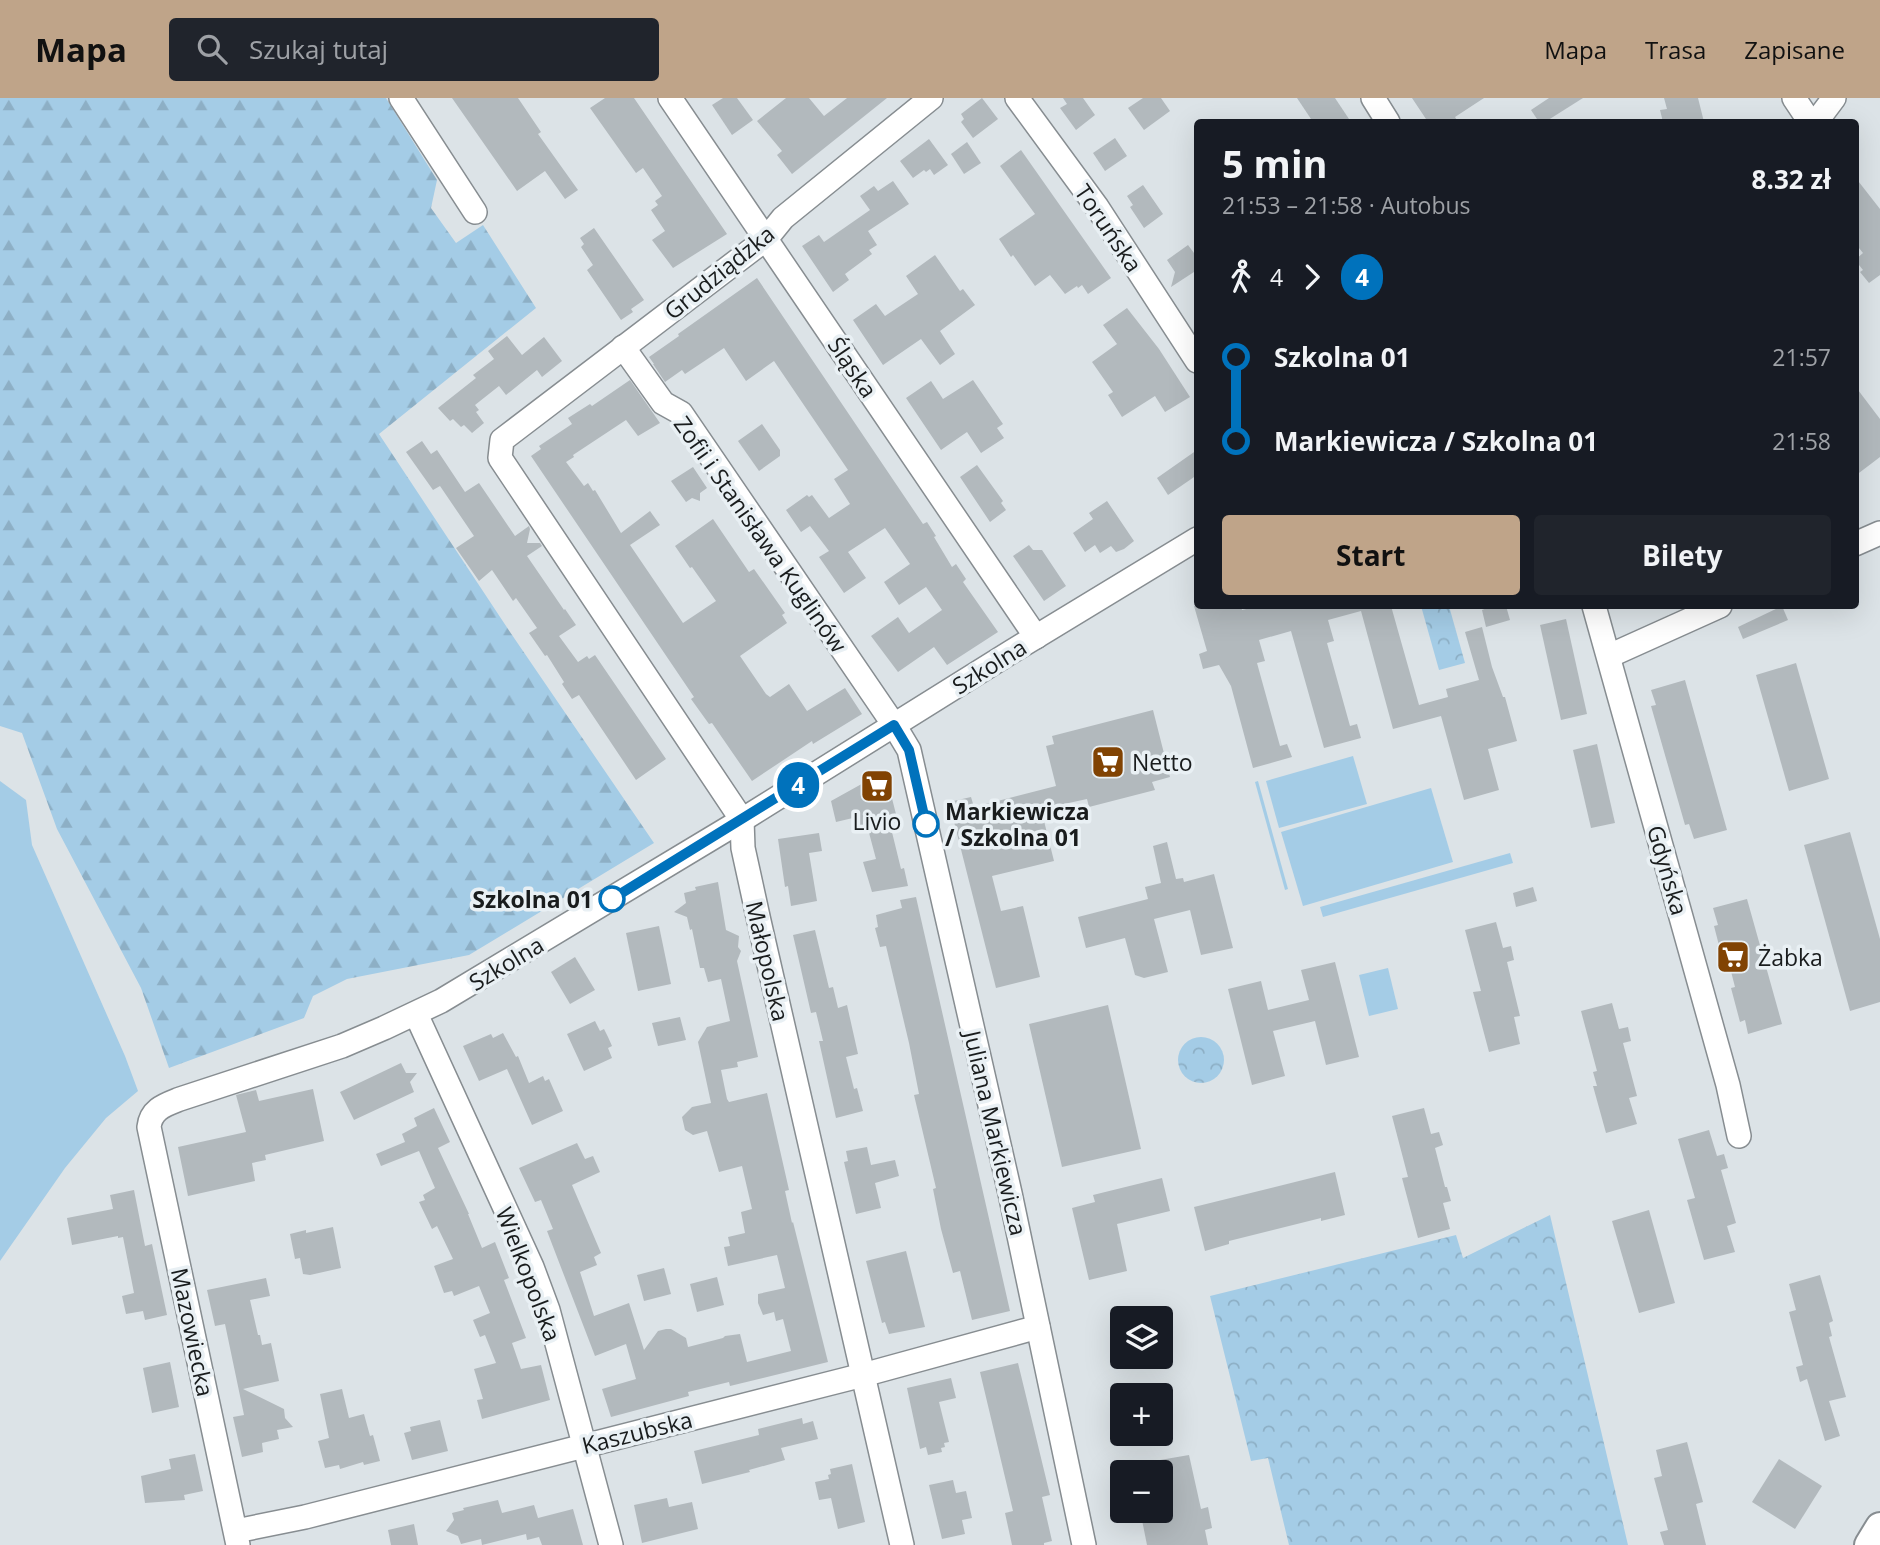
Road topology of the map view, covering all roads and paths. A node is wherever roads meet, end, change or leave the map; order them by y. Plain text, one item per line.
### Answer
1 (401, 98) edge
2 (670, 98) edge
3 (931, 98) edge
4 (1017, 98) edge
5 (1373, 98) edge
6 (1794, 98) edge
7 (1835, 98) edge
8 (1386, 119) edge
9 (1808, 119) edge
10 (1818, 119) edge
11 (475, 212) dead end
12 (766, 239) junction
13 (624, 347) junction
14 (1194, 356) edge
15 (502, 439) joint
16 (1880, 533) edge
17 (1194, 541) edge
18 (1859, 542) edge
19 (1595, 609) edge
20 (1713, 609) edge
21 (1036, 637) junction
22 (1609, 656) junction
23 (894, 725) junction
24 (742, 820) junction
25 (416, 1014) junction
26 (150, 1118) joint
27 (1739, 1136) dead end
28 (1038, 1327) junction
29 (863, 1375) junction
30 (585, 1446) junction
31 (1880, 1527) edge
32 (237, 1538) edge
33 (611, 1545) edge
34 (902, 1545) edge
35 (1084, 1545) edge
36 (1869, 1545) edge

1 - 11 street
2 - 12 street, Śląska
3 - 12 street, Grudziądzka
4 - 14 street, Toruńska
5 - 8 street
6 - 9 street
7 - 10 street
12 - 13 street, Grudziądzka
12 - 21 street, Śląska
13 - 15 street, Grudziądzka
13 - 23 street, Zofii i Stanisława Kuglinów
15 - 24 street, Małopolska
16 - 18 street
17 - 21 street, Szkolna
19 - 22 street, Gdyńska
20 - 22 street
21 - 23 street, Szkolna
22 - 27 street, Gdyńska
23 - 24 street, Szkolna
23 - 28 street, Juliana Markiewicza
24 - 25 street, Szkolna
24 - 29 street, Małopolska
25 - 26 street, Szkolna
25 - 30 street, Wielkopolska
26 - 32 street, Mazowiecka
28 - 29 street, Kaszubska
28 - 35 street, Juliana Markiewicza
29 - 30 street, Kaszubska
29 - 34 street, Małopolska
30 - 32 street, Kaszubska
30 - 33 street, Wielkopolska
31 - 36 street

